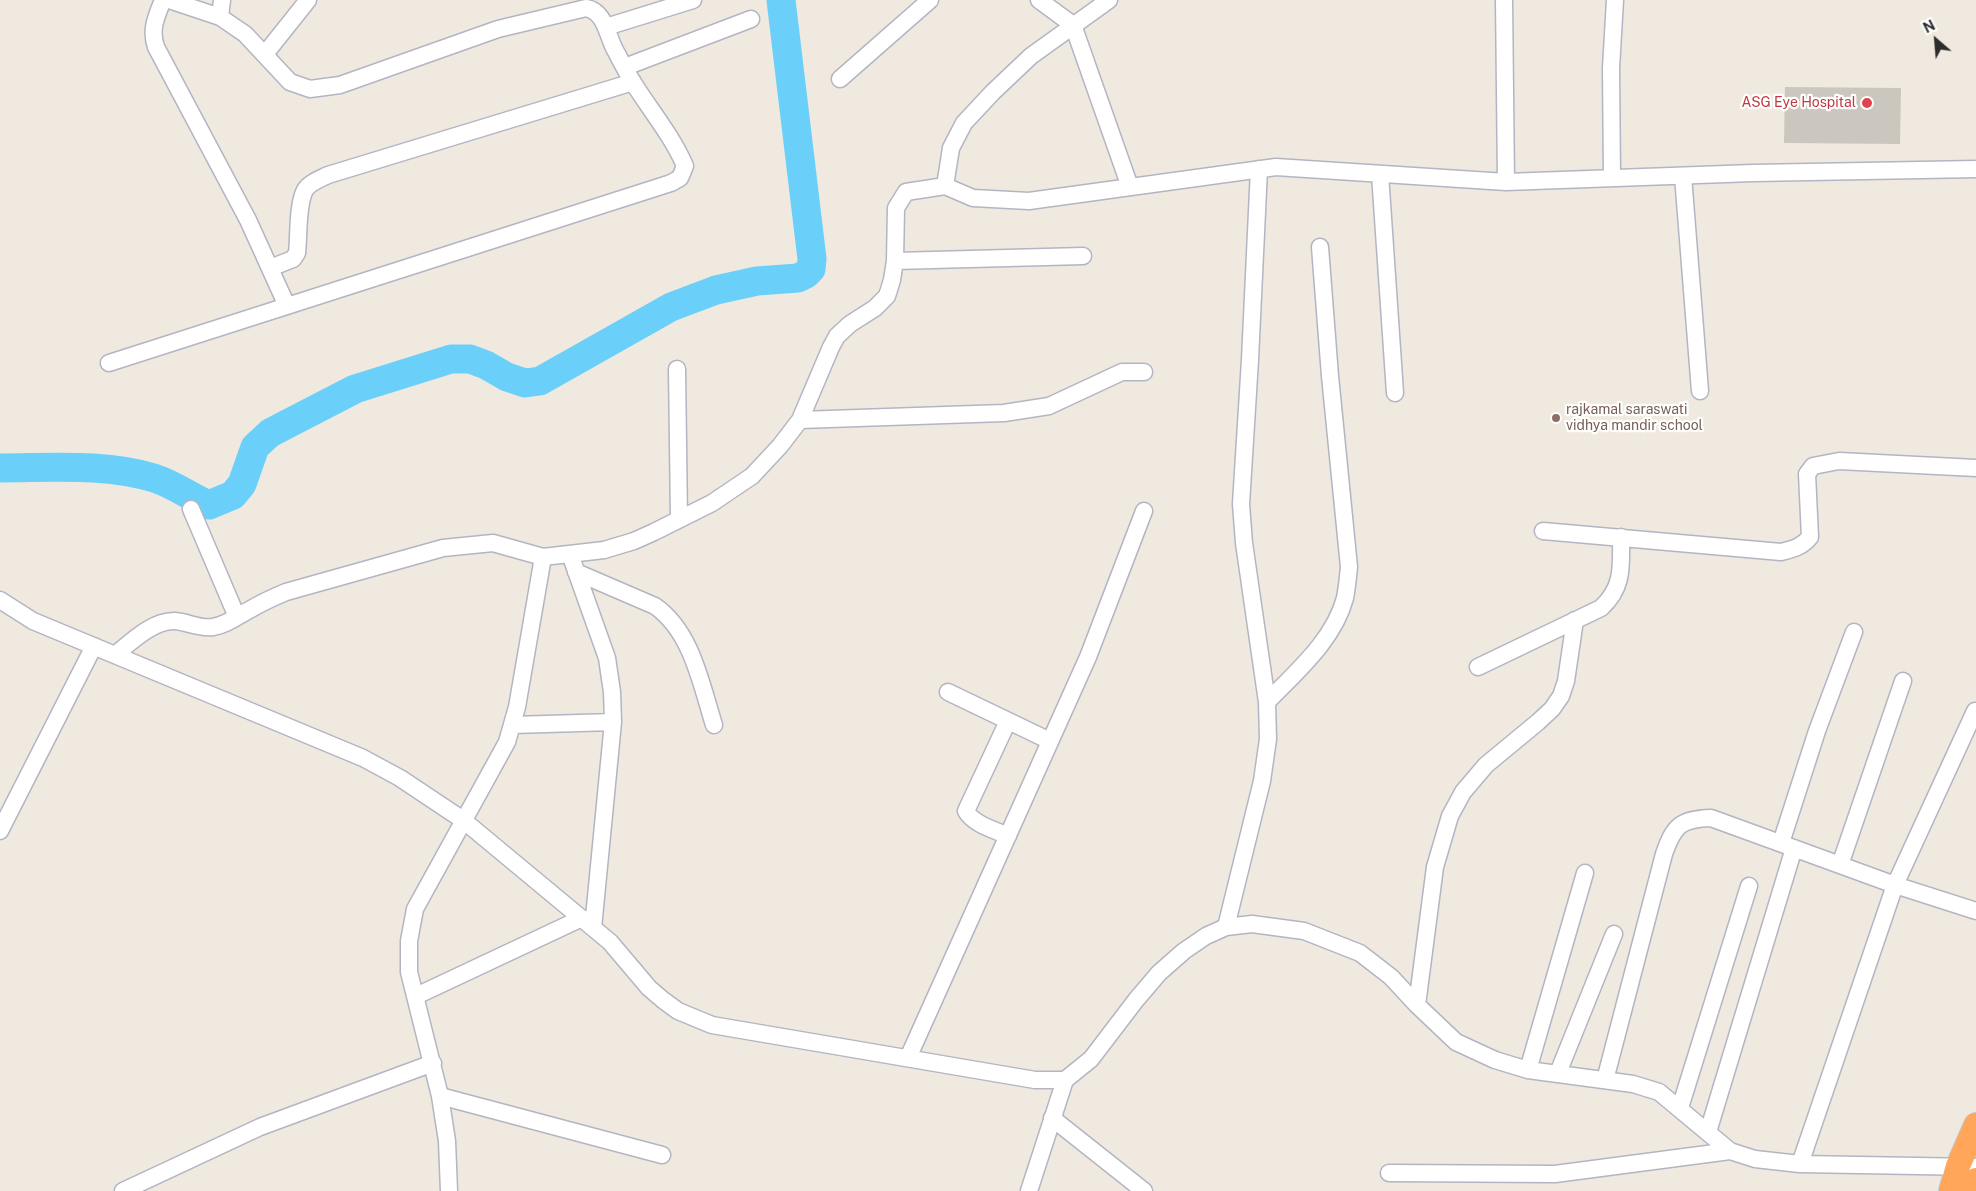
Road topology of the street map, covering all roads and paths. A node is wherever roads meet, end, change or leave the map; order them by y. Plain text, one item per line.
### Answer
1 (163, 0) edge
2 (169, 0) edge
3 (222, 0) edge
4 (308, 0) edge
5 (693, 0) edge
6 (930, 0) edge
7 (1039, 0) edge
8 (1109, 0) edge
9 (1504, 0) edge
10 (1614, 0) edge
11 (593, 4) edge
12 (220, 17) junction
13 (751, 19) dead end
14 (1073, 26) junction
15 (606, 27) junction
16 (265, 54) junction
17 (625, 67) junction
18 (840, 79) dead end
19 (633, 82) junction
20 (1258, 169) junction
21 (1976, 169) edge
22 (1380, 174) junction
23 (1683, 176) junction
24 (1612, 178) junction
25 (1506, 182) junction
26 (946, 186) junction
27 (1130, 187) junction
28 (1320, 247) dead end
29 (1084, 256) dead end
30 (895, 262) junction
31 (270, 268) junction
32 (287, 306) junction
33 (110, 363) dead end
34 (677, 369) dead end
35 (1144, 372) dead end
36 (1700, 390) dead end
37 (1395, 394) dead end
38 (800, 420) junction
39 (1976, 468) edge
40 (191, 509) dead end
41 (1144, 511) dead end
42 (679, 519) junction
43 (1543, 531) dead end
44 (1621, 538) junction
45 (570, 554) junction
46 (543, 557) junction
47 (576, 572) junction
48 (1, 601) edge
49 (236, 617) junction
50 (1575, 620) junction
51 (1854, 632) dead end
52 (94, 646) junction
53 (115, 655) junction
54 (1478, 667) dead end
55 (1903, 681) dead end
56 (948, 692) dead end
57 (1267, 702) junction
58 (1975, 711) edge
59 (1008, 721) junction
60 (613, 722) junction
61 (512, 725) junction
62 (714, 725) dead end
63 (1050, 742) junction
64 (463, 820) junction
65 (0, 831) edge
66 (1008, 836) junction
67 (1788, 845) junction
68 (1840, 865) junction
69 (1584, 873) dead end
70 (1749, 886) dead end
71 (1896, 886) junction
72 (1976, 911) edge
73 (588, 923) junction
74 (1226, 927) junction
75 (1614, 934) dead end
76 (416, 996) junction
77 (1417, 1005) junction
78 (908, 1058) junction
79 (433, 1063) junction
80 (1528, 1070) junction
81 (1558, 1073) junction
82 (1065, 1080) junction
83 (1605, 1080) junction
84 (440, 1096) junction
85 (1680, 1108) junction
86 (1052, 1118) junction
87 (1976, 1125) edge
88 (1708, 1132) junction
89 (1730, 1151) junction
90 (662, 1155) dead end
91 (1800, 1164) junction
92 (1970, 1171) edge
93 (1389, 1173) dead end
94 (123, 1191) edge
95 (449, 1191) edge
96 (1029, 1191) edge
97 (1144, 1191) edge
98 (1951, 1191) edge
99 (1972, 1191) edge

1 - 31 street
2 - 12 street
3 - 12 street
4 - 16 street
5 - 15 street
6 - 18 street
7 - 14 street
8 - 14 street
9 - 25 street
10 - 24 street
11 - 15 street
11 - 16 street
12 - 16 street
13 - 17 street
14 - 26 street
14 - 27 street
15 - 17 street
17 - 19 street
19 - 31 street
19 - 32 street
20 - 22 street
20 - 27 street
20 - 57 street
21 - 23 street
22 - 25 street
22 - 37 street
23 - 24 street
23 - 36 street
24 - 25 street
26 - 27 street
26 - 30 street
28 - 57 street
29 - 30 street
30 - 38 street
31 - 32 street
32 - 33 street
34 - 42 street
35 - 38 street
38 - 42 street
39 - 44 street
40 - 49 street
41 - 63 street
42 - 45 street
43 - 44 street
44 - 50 street
45 - 46 street
45 - 47 street
46 - 49 street
46 - 61 street
47 - 60 street
47 - 62 street
48 - 52 street
49 - 53 street
50 - 54 street
50 - 77 street
51 - 67 street
52 - 53 street
52 - 65 street
53 - 64 street
55 - 68 street
56 - 59 street
57 - 74 street
58 - 71 street
59 - 63 street
59 - 66 street
60 - 61 street
60 - 73 street
61 - 64 street
63 - 66 street
64 - 73 street
64 - 76 street
66 - 78 street
67 - 68 street
67 - 83 street
67 - 88 street
68 - 71 street
69 - 80 street
70 - 85 street
71 - 72 street
71 - 91 street
73 - 76 street
73 - 78 street
74 - 77 street
74 - 82 street
75 - 81 street
76 - 79 street
77 - 80 street
78 - 82 street
79 - 84 street
79 - 94 street
80 - 81 street
81 - 83 street
82 - 86 street
83 - 85 street
84 - 90 street
84 - 95 street
85 - 88 street
86 - 96 street
86 - 97 street
87 - 92 highway
88 - 89 street
89 - 91 street
89 - 93 street
91 - 92 street
92 - 98 highway
92 - 99 highway

